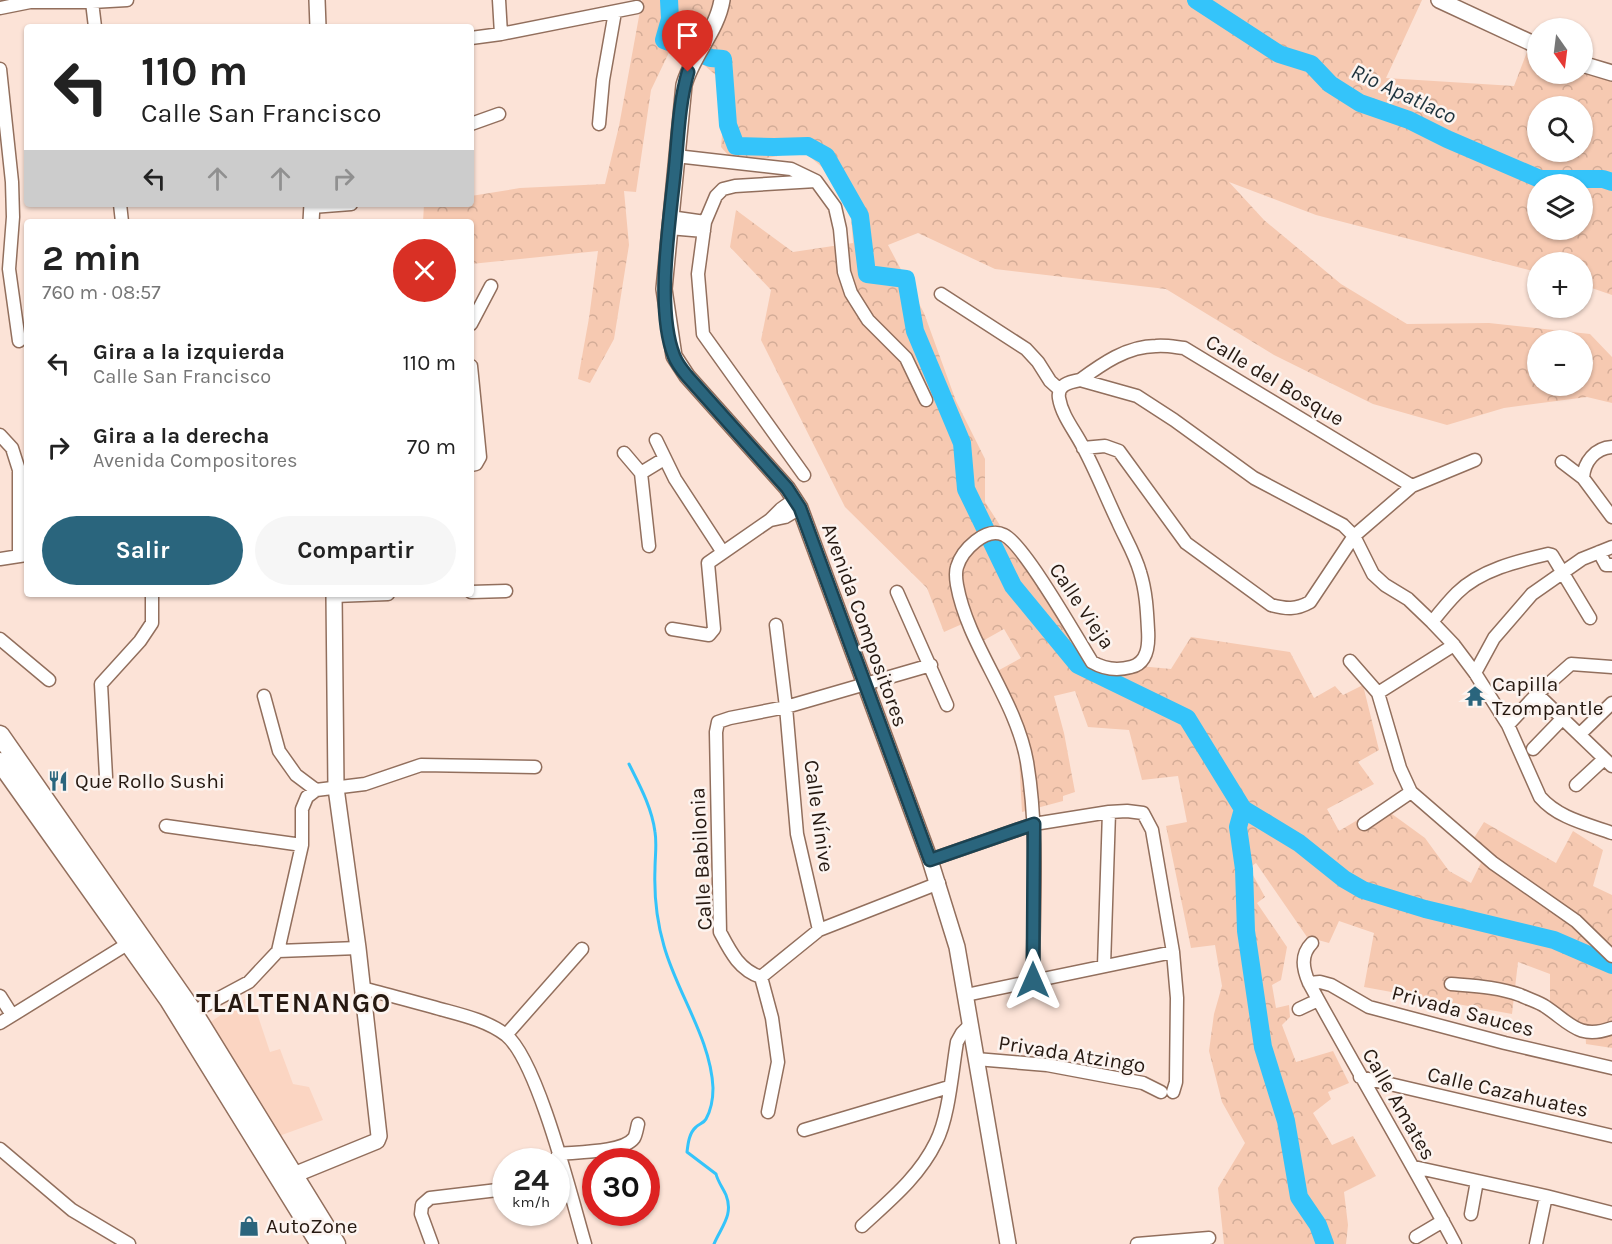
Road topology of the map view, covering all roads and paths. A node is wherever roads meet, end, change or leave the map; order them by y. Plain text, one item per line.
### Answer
1 (128, 0) edge
2 (317, 0) edge
3 (499, 0) edge
4 (722, 0) edge
5 (1439, 0) edge
6 (92, 2) junction
7 (637, 7) dead end
8 (0, 8) edge
9 (615, 12) junction
10 (95, 24) edge
11 (318, 24) edge
12 (501, 34) junction
13 (474, 38) edge
14 (1527, 41) edge
15 (1593, 67) edge
16 (0, 69) edge
17 (1612, 73) edge
18 (499, 114) dead end
19 (474, 123) edge
20 (599, 124) dead end
21 (676, 156) junction
22 (816, 181) junction
23 (6, 183) edge
24 (334, 207) edge
25 (312, 211) edge
26 (6, 217) edge
27 (670, 223) junction
28 (704, 227) junction
29 (491, 286) dead end
30 (941, 294) dead end
31 (474, 318) edge
32 (19, 342) dead end
33 (1080, 380) junction
34 (1060, 390) junction
35 (474, 396) edge
36 (926, 399) dead end
37 (0, 435) edge
38 (656, 440) dead end
39 (1083, 447) junction
40 (1612, 447) edge
41 (624, 453) dead end
42 (664, 459) junction
43 (1475, 460) dead end
44 (1562, 462) dead end
45 (474, 464) edge
46 (641, 473) junction
47 (804, 475) dead end
48 (1583, 478) junction
49 (1412, 486) junction
50 (797, 504) junction
51 (1612, 517) edge
52 (1354, 536) junction
53 (649, 546) dead end
54 (1612, 547) edge
55 (723, 551) junction
56 (1599, 552) junction
57 (23, 556) edge
58 (0, 559) edge
59 (1612, 565) edge
60 (1563, 572) junction
61 (506, 591) dead end
62 (474, 592) edge
63 (897, 592) dead end
64 (152, 597) edge
65 (334, 597) edge
66 (1590, 618) dead end
67 (1432, 622) junction
68 (776, 625) dead end
69 (672, 629) dead end
70 (0, 639) edge
71 (1454, 645) junction
72 (1350, 661) dead end
73 (931, 665) junction
74 (1612, 667) edge
75 (1475, 674) junction
76 (49, 680) dead end
77 (865, 685) junction
78 (1378, 693) junction
79 (1537, 694) junction
80 (264, 696) dead end
81 (1612, 703) edge
82 (947, 705) dead end
83 (786, 707) junction
84 (1563, 718) junction
85 (1508, 725) junction
86 (1580, 734) junction
87 (0, 735) edge
88 (1533, 749) dead end
89 (0, 762) edge
90 (1608, 763) edge
91 (535, 766) dead end
92 (106, 777) dead end
93 (1576, 785) dead end
94 (336, 788) junction
95 (316, 790) junction
96 (1411, 792) junction
97 (32, 794) junction
98 (1109, 812) junction
99 (1034, 824) junction
100 (1364, 824) dead end
101 (166, 826) dead end
102 (1612, 833) edge
103 (302, 845) junction
104 (930, 860) junction
105 (939, 884) junction
106 (819, 930) junction
107 (129, 943) junction
108 (1312, 943) dead end
109 (358, 948) junction
110 (582, 949) dead end
111 (278, 951) junction
112 (1173, 952) junction
113 (1612, 956) edge
114 (1104, 966) junction
115 (761, 977) junction
116 (1033, 980) junction
117 (1309, 983) junction
118 (1451, 984) dead end
119 (362, 988) junction
120 (966, 995) junction
121 (0, 996) edge
122 (1318, 1000) junction
123 (1299, 1009) dead end
124 (193, 1012) junction
125 (12, 1015) junction
126 (0, 1023) edge
127 (970, 1025) junction
128 (1612, 1028) edge
129 (506, 1035) junction
130 (976, 1059) junction
131 (1612, 1068) edge
132 (1360, 1077) junction
133 (950, 1087) junction
134 (768, 1112) dead end
135 (638, 1124) dead end
136 (804, 1130) dead end
137 (1612, 1136) edge
138 (556, 1148) edge
139 (0, 1149) edge
140 (570, 1153) edge
141 (1414, 1167) junction
142 (288, 1177) junction
143 (1476, 1181) junction
144 (492, 1191) edge
145 (1546, 1196) junction
146 (570, 1205) edge
147 (1612, 1213) edge
148 (1471, 1214) dead end
149 (1443, 1221) junction
150 (862, 1226) dead end
151 (1416, 1237) dead end
152 (1209, 1238) dead end
153 (129, 1244) edge
154 (321, 1244) edge
155 (336, 1244) edge
156 (432, 1244) edge
157 (585, 1244) edge
158 (1008, 1244) edge
159 (1145, 1244) edge
160 (1455, 1244) edge
161 (1536, 1244) edge

1 - 6 street
2 - 11 street
3 - 12 street
4 - 21 street, Avenida Compositores
5 - 14 street
6 - 8 street
6 - 10 street
7 - 9 street
9 - 12 street
9 - 20 street
12 - 13 street
15 - 17 street
16 - 23 street
18 - 19 street
21 - 22 street
21 - 27 street, Avenida Compositores
22 - 28 street
22 - 36 street
23 - 26 street
24 - 25 street
26 - 32 street
27 - 28 street
27 - 50 street, Avenida Compositores
28 - 47 street
29 - 31 street
30 - 34 street
33 - 34 street
33 - 49 street, Calle del Bosque
33 - 52 street
34 - 39 street, Calle Vieja
35 - 45 street
37 - 57 street
38 - 42 street
39 - 52 street
39 - 99 street, Calle Vieja
40 - 48 street
41 - 46 street
42 - 46 street
42 - 55 street
43 - 49 street
44 - 48 street
46 - 53 street
48 - 51 street
49 - 52 street
50 - 55 street
50 - 77 street, Avenida Compositores
52 - 67 street
54 - 56 street
55 - 69 street
56 - 59 street
56 - 60 street
57 - 58 street
60 - 66 street
60 - 67 street
60 - 75 street
61 - 62 street
63 - 73 street
64 - 92 street
65 - 94 street
67 - 71 street
68 - 83 street, Calle Nínive
70 - 76 street
71 - 75 street
71 - 78 street
72 - 78 street
73 - 77 street
73 - 82 street
74 - 79 street
75 - 85 street
77 - 83 street
77 - 104 street, Avenida Compositores
78 - 96 street
79 - 84 street
79 - 85 street
80 - 95 street
81 - 86 street
83 - 106 street, Calle Nínive
83 - 115 street, Calle Babilonia
84 - 86 street
84 - 88 street
85 - 102 street
86 - 90 street
87 - 97 main road
89 - 97 main road
90 - 93 street
91 - 94 street
94 - 95 street
94 - 109 street
95 - 103 street
96 - 100 street
96 - 113 street
97 - 107 main road
97 - 124 main road
98 - 99 street
98 - 112 street
98 - 114 street
99 - 104 street
99 - 116 street, Calle Vieja
101 - 103 street
103 - 111 street
104 - 105 street, Avenida Compositores
105 - 106 street
105 - 120 street, Avenida Compositores
106 - 115 street
107 - 125 street
107 - 142 main road
108 - 117 street, Calle Amates
109 - 111 street
109 - 119 street
110 - 129 street
111 - 124 street
112 - 114 street
112 - 130 street, Privada Atzingo
114 - 116 street
115 - 134 street
116 - 120 street
117 - 122 street, Calle Amates
117 - 131 street, Privada Sauces
118 - 128 street
119 - 129 street
119 - 142 street
120 - 127 street, Avenida Compositores
121 - 125 street
122 - 123 street
122 - 132 street, Calle Amates
124 - 142 main road
125 - 126 street
127 - 130 street, Avenida Compositores
127 - 133 street
129 - 138 street
130 - 158 street, Avenida Compositores
132 - 137 street, Calle Cazahuates
132 - 141 street, Calle Amates
133 - 136 street
133 - 150 street
135 - 140 street
139 - 153 street
141 - 143 street
141 - 149 street, Calle Amates
142 - 154 main road
142 - 155 main road
143 - 145 street
143 - 148 street
144 - 156 street
145 - 147 street
145 - 161 street
146 - 157 street
149 - 151 street
149 - 160 street, Calle Amates
152 - 159 street

